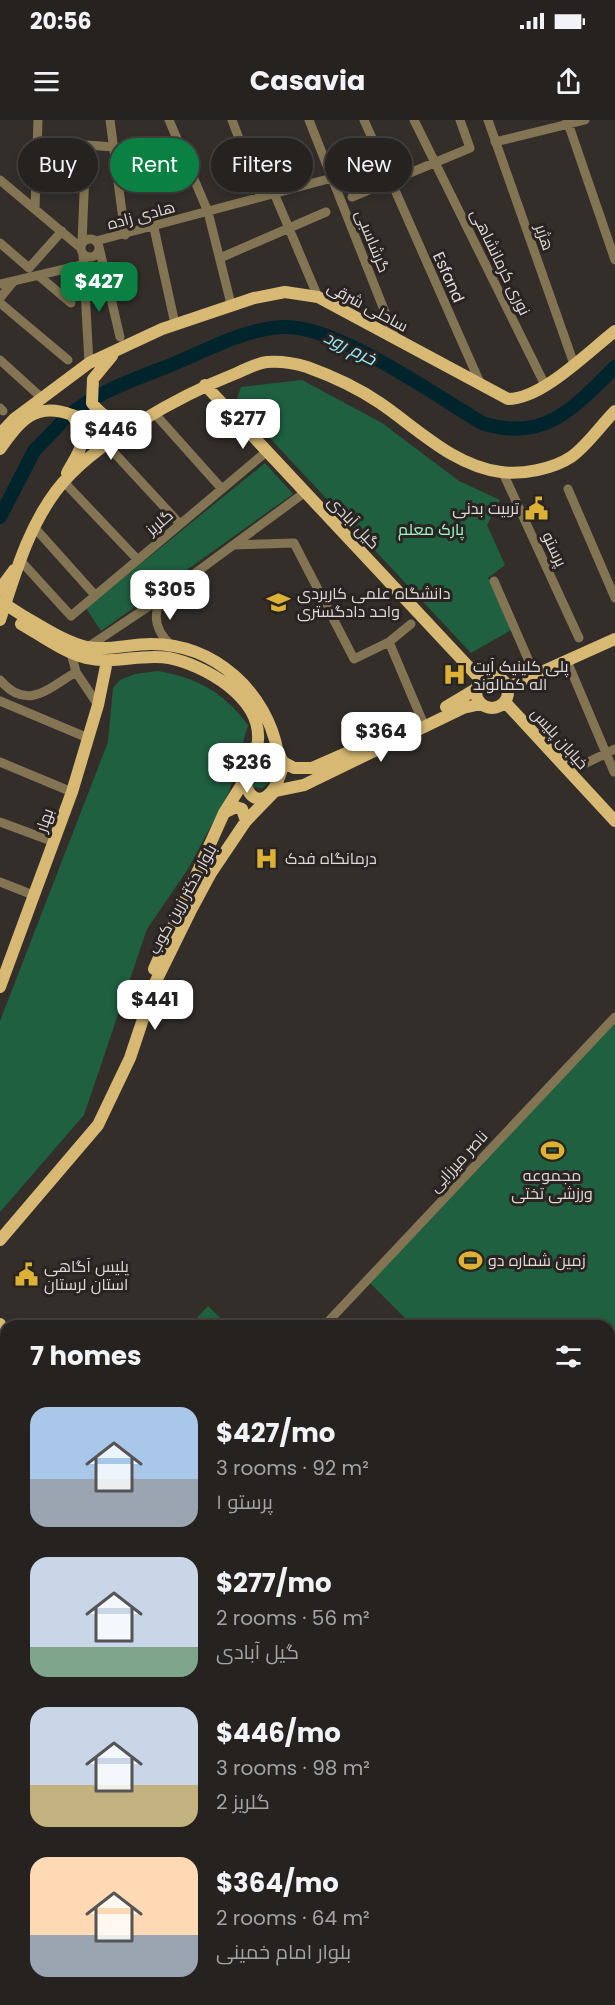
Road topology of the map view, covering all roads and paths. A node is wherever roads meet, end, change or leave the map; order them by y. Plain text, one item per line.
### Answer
1 (38, 120) edge
2 (110, 120) edge
3 (169, 120) edge
4 (232, 120) edge
5 (309, 120) edge
6 (364, 120) edge
7 (414, 120) edge
8 (460, 120) edge
9 (488, 120) edge
10 (585, 120) edge
11 (568, 121) edge
12 (113, 138) edge
13 (372, 138) edge
14 (495, 142) junction
15 (110, 147) edge
16 (325, 160) edge
17 (435, 163) junction
18 (0, 171) edge
19 (412, 173) edge
20 (2, 180) edge
21 (325, 180) edge
22 (120, 192) edge
23 (338, 192) edge
24 (364, 192) edge
25 (397, 192) edge
26 (274, 193) junction
27 (261, 197) junction
28 (352, 197) dead end
29 (35, 208) junction
30 (207, 212) junction
31 (326, 212) dead end
32 (154, 228) junction
33 (289, 228) junction
34 (62, 231) junction
35 (125, 235) junction
36 (0, 243) edge
37 (98, 244) junction
38 (82, 248) junction
39 (220, 258) junction
40 (615, 260) edge
41 (81, 264) junction
42 (39, 276) junction
43 (15, 281) junction
44 (0, 284) edge
45 (318, 297) junction
46 (0, 298) edge
47 (0, 303) edge
48 (70, 303) dead end
49 (231, 304) junction
50 (175, 324) junction
51 (615, 331) edge
52 (120, 337) dead end
53 (396, 340) junction
54 (0, 360) edge
55 (68, 360) dead end
56 (574, 364) junction
57 (93, 368) junction
58 (481, 385) junction
59 (545, 385) junction
60 (205, 386) junction
61 (43, 404) junction
62 (615, 411) edge
63 (155, 414) junction
64 (72, 415) junction
65 (144, 421) junction
66 (120, 422) junction
67 (0, 434) edge
68 (107, 445) junction
69 (0, 449) edge
70 (266, 452) junction
71 (503, 473) junction
72 (64, 482) junction
73 (222, 489) junction
74 (568, 489) dead end
75 (304, 494) junction
76 (180, 524) junction
77 (34, 526) junction
78 (233, 545) junction
79 (137, 560) junction
80 (17, 565) junction
81 (494, 581) dead end
82 (0, 589) edge
83 (94, 594) junction
84 (164, 596) junction
85 (615, 598) edge
86 (0, 601) edge
87 (0, 611) edge
88 (0, 620) edge
89 (23, 620) junction
90 (411, 624) dead end
91 (579, 638) dead end
92 (615, 639) edge
93 (389, 642) junction
94 (172, 646) junction
95 (88, 647) junction
96 (71, 653) junction
97 (107, 661) junction
98 (567, 661) junction
99 (76, 672) junction
100 (535, 675) junction
101 (0, 681) edge
102 (479, 685) junction
103 (508, 687) junction
104 (0, 701) edge
105 (505, 702) junction
106 (481, 704) junction
107 (98, 705) junction
108 (422, 720) junction
109 (88, 738) junction
110 (610, 751) edge
111 (252, 757) junction
112 (281, 758) junction
113 (0, 762) edge
114 (574, 769) dead end
115 (614, 772) edge
116 (244, 781) junction
117 (72, 792) junction
118 (274, 792) junction
119 (224, 813) junction
120 (246, 821) junction
121 (615, 821) edge
122 (0, 822) edge
123 (54, 842) junction
124 (0, 882) edge
125 (33, 895) junction
126 (1, 980) edge
127 (615, 1017) edge
128 (0, 1229) edge
129 (0, 1240) edge
130 (330, 1320) edge

1 - 29 street
2 - 12 street
3 - 30 street
4 - 27 street
5 - 16 street, گرشاسبی
6 - 13 street, Esfand
7 - 17 street, نوری کرمانشاهی
8 - 17 street
9 - 14 street, هژبر
10 - 11 street
11 - 14 street
11 - 40 street
14 - 56 street, هژبر
15 - 38 street
17 - 19 street
17 - 59 street, نوری کرمانشاهی
18 - 20 street
20 - 29 street
21 - 26 street, هادی زاده
22 - 35 street
23 - 53 street, گرشاسبی
24 - 28 street
25 - 58 street, Esfand
26 - 27 street, هادی زاده
26 - 33 street
27 - 30 street, هادی زاده
29 - 34 street
30 - 32 street, هادی زاده
30 - 39 street
31 - 33 street
32 - 35 street, هادی زاده
32 - 50 street
33 - 39 street
33 - 45 street
34 - 36 street
34 - 38 street
35 - 37 street, هادی زاده
37 - 38 street
37 - 38 street
37 - 52 street
38 - 41 street
39 - 49 street
41 - 42 street
41 - 57 street
42 - 43 street
42 - 48 street
43 - 44 street
43 - 46 street
45 - 49 main road, ساحلی شرقی
45 - 53 main road, ساحلی شرقی
47 - 55 street
49 - 50 main road, ساحلی شرقی
50 - 57 main road, ساحلی شرقی
51 - 56 main road, ساحلی شرقی
53 - 58 main road, ساحلی شرقی
54 - 61 street
56 - 59 main road, ساحلی شرقی
57 - 61 main road, ساحلی شرقی
57 - 66 main road
58 - 59 main road, ساحلی شرقی
60 - 63 main road
60 - 70 main road, گیل آبادی
60 - 71 main road
61 - 64 main road
61 - 67 main road, ساحلی شرقی
61 - 69 main road
62 - 71 main road
63 - 65 main road
63 - 73 street
64 - 66 main road
64 - 72 main road
65 - 66 main road
65 - 68 main road
68 - 72 main road
68 - 76 street
70 - 73 street, گلریز
70 - 75 main road, گیل آبادی
71 - 91 street, پرستو
72 - 77 main road
72 - 79 street
73 - 76 street, گلریز
74 - 85 street
75 - 78 street
75 - 102 main road, گیل آبادی
76 - 79 street, گلریز
77 - 80 main road
77 - 83 street
78 - 84 street
78 - 93 street
79 - 83 street, گلریز
80 - 82 main road
80 - 83 street, گلریز
80 - 88 main road
81 - 100 street
84 - 94 street
84 - 95 street
86 - 89 main road, bridge
87 - 89 main road
89 - 95 main road
89 - 96 main road
90 - 93 street
92 - 98 main road
93 - 108 street
94 - 95 main road
94 - 112 main road
96 - 97 main road
96 - 99 street
97 - 107 main road, بهار
97 - 111 main road
98 - 100 main road
98 - 110 street
99 - 101 street
99 - 107 street
100 - 103 main road
102 - 103 main road
102 - 106 main road
102 - 108 main road
103 - 105 main road
104 - 109 street
105 - 106 main road
105 - 121 main road, خیابان پلیس
106 - 118 main road
107 - 109 main road, بهار
108 - 112 main road
109 - 117 main road, بهار
110 - 114 street
110 - 115 street
111 - 112 main road
111 - 116 main road
112 - 118 main road
113 - 117 street
116 - 118 main road
116 - 119 main road, بلوار دکتر زرین کوب
117 - 123 main road, بهار
118 - 120 main road, بلوار دکتر زرین کوب
119 - 120 main road
119 - 128 main road, بلوار دکتر زرین کوب
120 - 129 main road, بلوار دکتر زرین کوب
122 - 123 street
123 - 125 main road, بهار
124 - 125 street
125 - 126 main road, بهار
127 - 130 street, ناصر میرزایی

